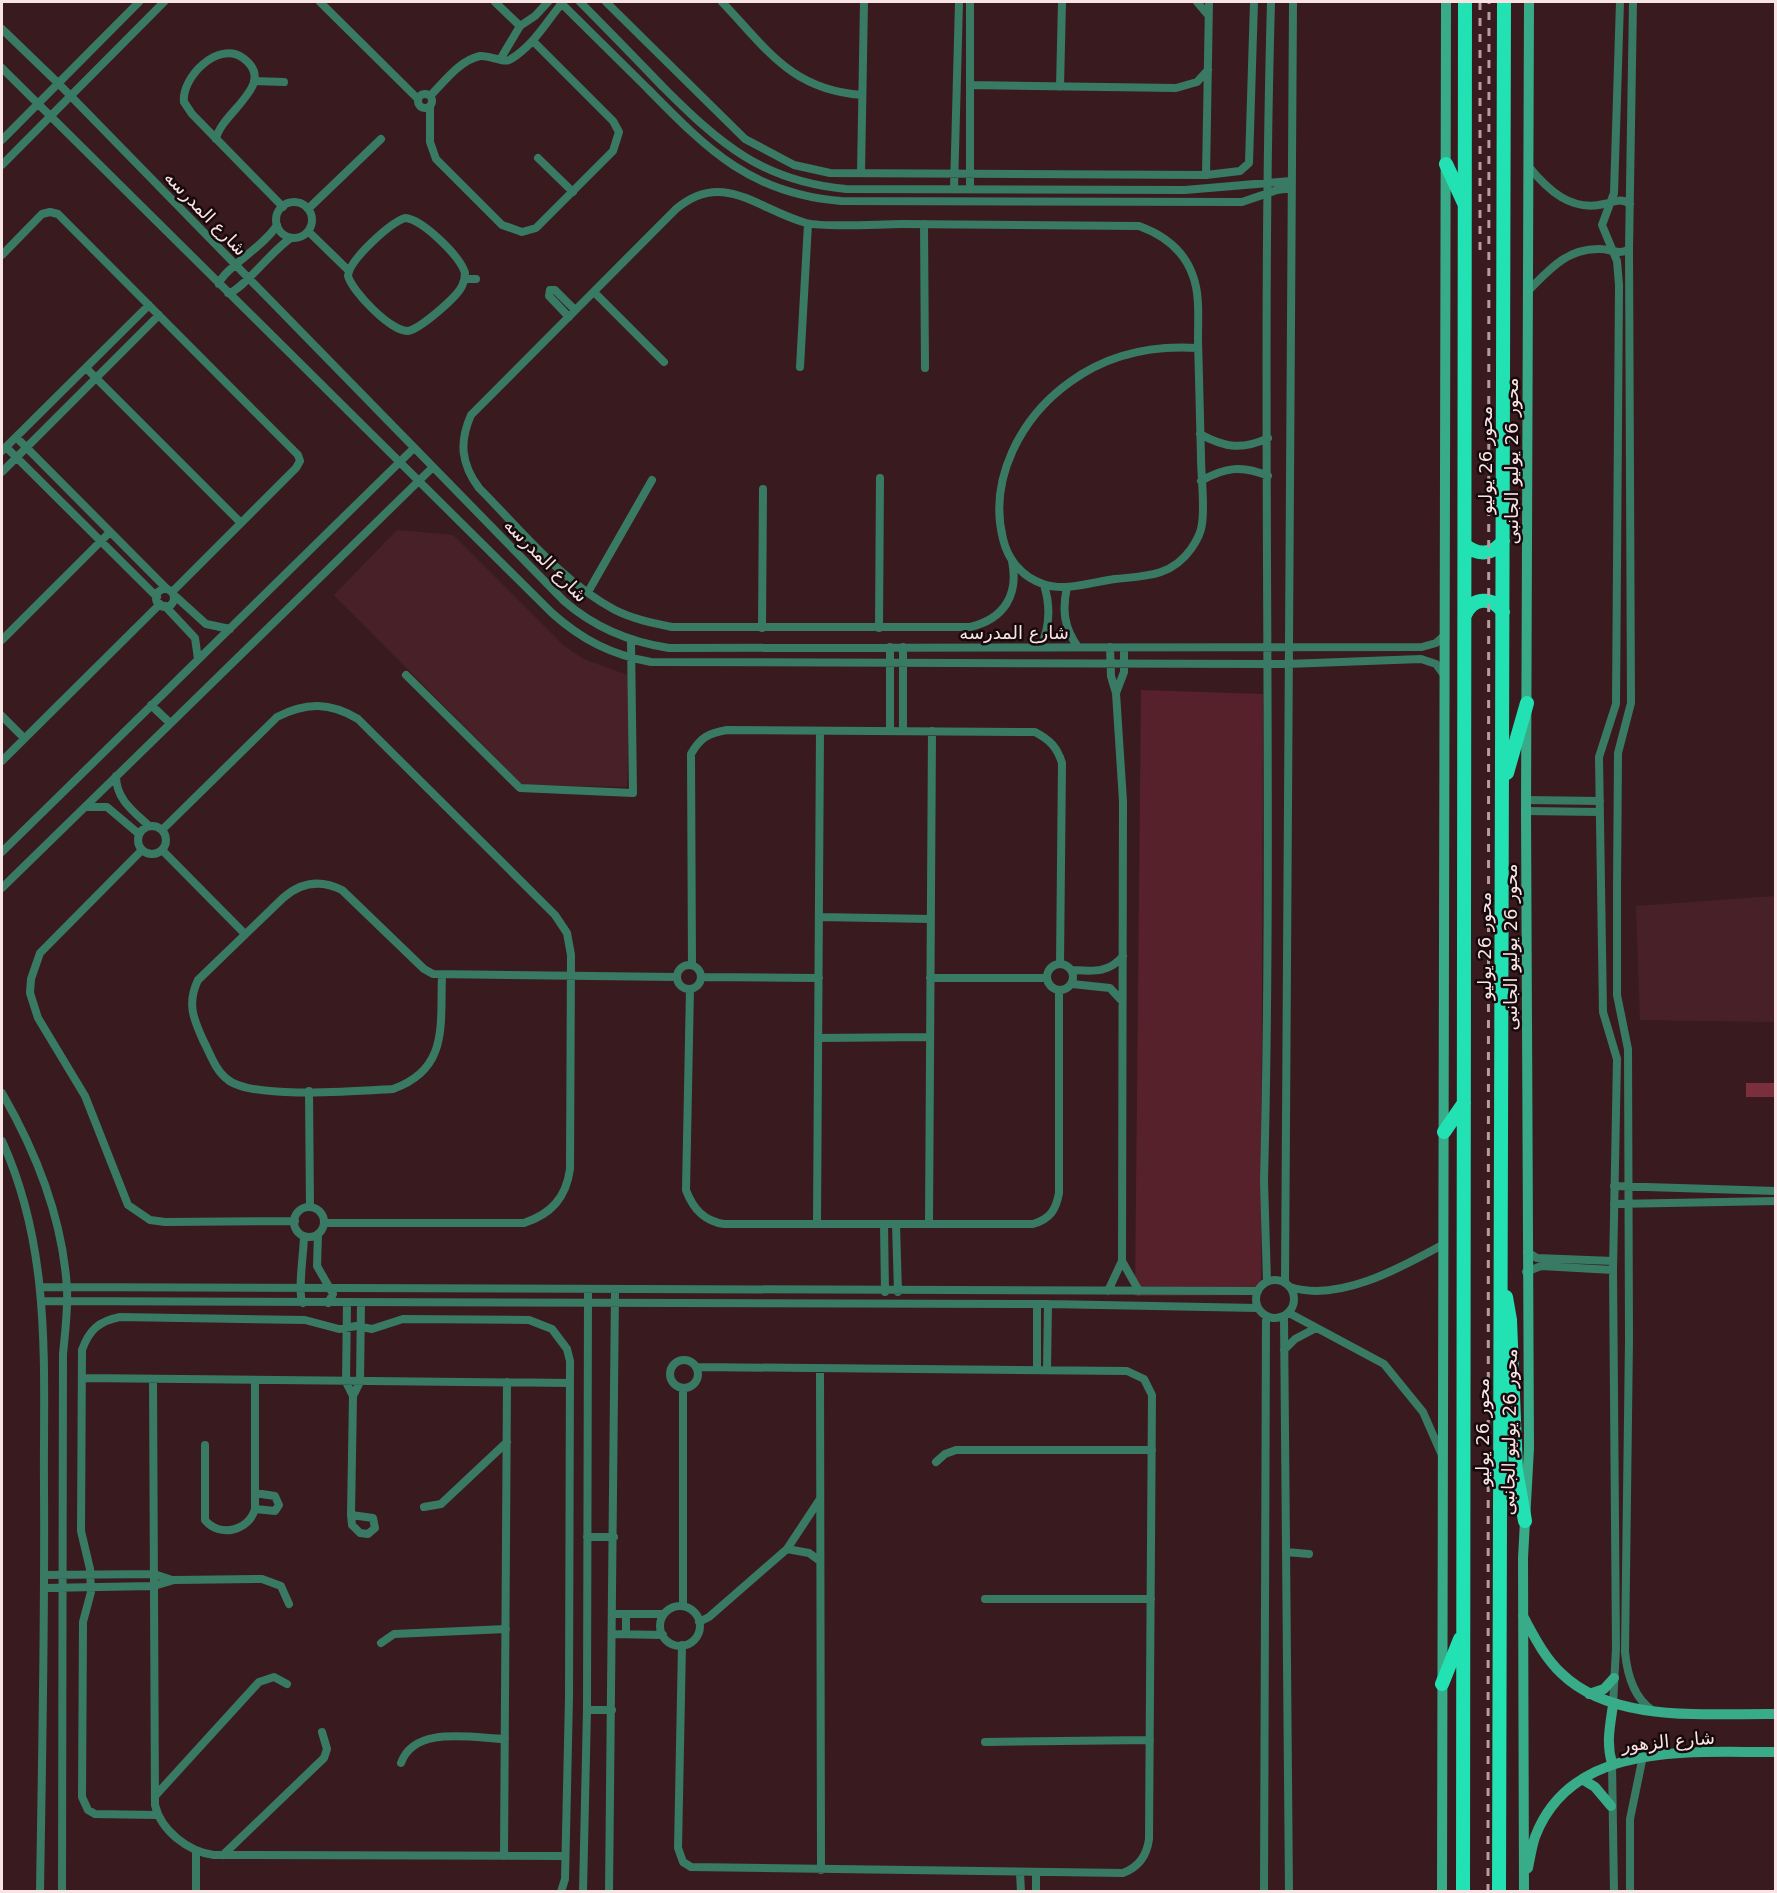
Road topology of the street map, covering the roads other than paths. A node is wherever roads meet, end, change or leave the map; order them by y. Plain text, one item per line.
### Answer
1 (139, 2) edge
2 (164, 2) edge
3 (320, 2) edge
4 (495, 2) edge
5 (548, 2) edge
6 (562, 2) edge
7 (580, 2) edge
8 (606, 2) edge
9 (722, 2) edge
10 (864, 2) edge
11 (959, 2) edge
12 (970, 2) edge
13 (1062, 2) edge
14 (1197, 2) edge
15 (1209, 2) edge
16 (1254, 2) edge
17 (1271, 2) edge
18 (1293, 2) edge
19 (1446, 2) edge
20 (1465, 2) edge
21 (1504, 2) edge
22 (1529, 2) edge
23 (1620, 2) edge
24 (1633, 2) edge
25 (1209, 16) junction
26 (520, 26) junction
27 (2, 29) edge
28 (534, 42) junction
29 (501, 58) junction
30 (2, 68) edge
31 (1208, 70) junction
32 (254, 81) junction
33 (284, 82) dead end
34 (58, 83) junction
35 (970, 85) junction
36 (1060, 87) junction
37 (862, 95) junction
38 (71, 96) junction
39 (430, 96) junction
40 (418, 99) junction
41 (38, 104) junction
42 (430, 107) junction
43 (1632, 110) junction
44 (1616, 111) junction
45 (51, 117) junction
46 (216, 139) junction
47 (381, 139) dead end
48 (2, 140) edge
49 (538, 158) dead end
50 (1446, 164) junction
51 (2, 165) edge
52 (1529, 167) junction
53 (861, 173) junction
54 (955, 174) junction
55 (970, 174) junction
56 (1206, 175) junction
57 (1266, 183) junction
58 (1291, 185) junction
59 (954, 189) junction
60 (970, 189) junction
61 (573, 192) junction
62 (1265, 195) junction
63 (1611, 202) junction
64 (1630, 204) junction
65 (283, 207) junction
66 (1466, 207) junction
67 (308, 209) junction
68 (808, 224) junction
69 (924, 224) junction
70 (277, 225) junction
71 (308, 231) junction
72 (291, 238) junction
73 (1629, 249) junction
74 (1614, 251) junction
75 (2, 255) edge
76 (236, 266) junction
77 (348, 270) junction
78 (248, 278) junction
79 (465, 279) junction
80 (476, 279) dead end
81 (219, 284) junction
82 (1528, 291) junction
83 (594, 292) junction
84 (228, 293) junction
85 (149, 305) junction
86 (576, 310) junction
87 (159, 315) junction
88 (569, 317) junction
89 (1198, 348) junction
90 (664, 362) dead end
91 (86, 368) junction
92 (800, 368) dead end
93 (925, 368) dead end
94 (96, 378) junction
95 (1200, 434) junction
96 (16, 437) junction
97 (1268, 438) junction
98 (26, 447) junction
99 (414, 448) junction
100 (4, 449) edge
101 (16, 457) junction
102 (399, 463) junction
103 (433, 467) junction
104 (2, 472) edge
105 (1268, 476) junction
106 (880, 478) dead end
107 (652, 480) dead end
108 (417, 481) junction
109 (1201, 481) junction
110 (763, 489) dead end
111 (240, 523) junction
112 (110, 532) junction
113 (1503, 541) junction
114 (101, 542) junction
115 (1465, 545) junction
116 (519, 556) junction
117 (1012, 561) junction
118 (508, 567) junction
119 (1044, 585) junction
120 (1067, 587) junction
121 (171, 592) junction
122 (588, 592) junction
123 (160, 602) junction
124 (1503, 612) junction
125 (1465, 615) junction
126 (201, 621) junction
127 (762, 628) junction
128 (879, 628) junction
129 (230, 629) junction
130 (190, 632) junction
131 (1446, 634) junction
132 (2, 640) edge
133 (631, 641) junction
134 (1616, 646) junction
135 (1629, 646) junction
136 (890, 647) junction
137 (903, 647) junction
138 (1041, 647) junction
139 (1078, 647) junction
140 (1110, 648) junction
141 (1124, 648) junction
142 (1266, 648) junction
143 (1287, 648) junction
144 (632, 658) junction
145 (198, 659) junction
146 (890, 662) junction
147 (903, 662) junction
148 (1111, 663) junction
149 (1124, 663) junction
150 (1266, 664) junction
151 (1287, 664) junction
152 (406, 675) dead end
153 (1445, 676) junction
154 (1116, 693) junction
155 (1527, 703) junction
156 (151, 705) junction
157 (2, 716) edge
158 (170, 723) junction
159 (820, 730) junction
160 (890, 731) junction
161 (903, 731) junction
162 (932, 731) junction
163 (24, 738) junction
164 (2, 761) edge
165 (116, 776) junction
166 (1503, 790) junction
167 (123, 801) junction
168 (1600, 801) junction
169 (1526, 806) junction
170 (84, 807) junction
171 (114, 811) junction
172 (1600, 812) junction
173 (149, 826) junction
174 (162, 830) junction
175 (139, 834) junction
176 (141, 850) junction
177 (162, 850) junction
178 (2, 852) edge
179 (2, 888) edge
180 (1602, 890) junction
181 (1617, 890) junction
182 (819, 917) junction
183 (931, 919) junction
184 (244, 933) junction
185 (1123, 956) junction
186 (1060, 964) junction
187 (692, 965) junction
188 (1071, 970) junction
189 (1101, 971) junction
190 (442, 975) junction
191 (571, 975) junction
192 (676, 977) junction
193 (701, 977) junction
194 (819, 978) junction
195 (930, 978) junction
196 (1047, 978) junction
197 (1072, 984) junction
198 (1101, 985) junction
199 (690, 989) junction
200 (1059, 991) junction
201 (1122, 1001) junction
202 (930, 1037) junction
203 (818, 1038) junction
204 (309, 1091) junction
205 (2, 1093) edge
206 (1464, 1103) junction
207 (1444, 1132) junction
208 (2, 1141) edge
209 (1614, 1186) junction
210 (1628, 1186) junction
211 (1660, 1188) junction
212 (1776, 1191) edge
213 (1776, 1201) edge
214 (1661, 1203) junction
215 (1614, 1204) junction
216 (1628, 1204) junction
217 (310, 1207) junction
218 (294, 1221) junction
219 (324, 1223) junction
220 (817, 1224) junction
221 (884, 1224) junction
222 (897, 1224) junction
223 (929, 1224) junction
224 (318, 1234) junction
225 (304, 1236) junction
226 (1444, 1244) junction
227 (1526, 1251) junction
228 (1122, 1261) junction
229 (1613, 1265) junction
230 (304, 1266) junction
231 (317, 1266) junction
232 (1526, 1272) junction
233 (1500, 1280) junction
234 (1267, 1282) junction
235 (1288, 1285) junction
236 (41, 1287) junction
237 (67, 1287) junction
238 (299, 1290) junction
239 (331, 1290) junction
240 (588, 1291) junction
241 (615, 1291) junction
242 (1139, 1291) junction
243 (1223, 1291) junction
244 (1258, 1291) junction
245 (848, 1292) junction
246 (885, 1292) junction
247 (898, 1292) junction
248 (947, 1292) junction
249 (1108, 1292) junction
250 (43, 1300) junction
251 (67, 1301) junction
252 (303, 1303) junction
253 (328, 1303) junction
254 (347, 1303) junction
255 (362, 1303) junction
256 (588, 1304) junction
257 (615, 1304) junction
258 (849, 1304) junction
259 (948, 1304) junction
260 (1037, 1304) junction
261 (1048, 1304) junction
262 (1222, 1307) junction
263 (1258, 1308) junction
264 (1286, 1315) junction
265 (1266, 1317) junction
266 (361, 1327) junction
267 (347, 1328) junction
268 (1316, 1328) junction
269 (346, 1344) junction
270 (360, 1344) junction
271 (1629, 1346) junction
272 (1613, 1347) junction
273 (1284, 1350) junction
274 (696, 1367) junction
275 (820, 1369) junction
276 (1037, 1370) junction
277 (1047, 1370) junction
278 (82, 1378) junction
279 (153, 1379) junction
280 (255, 1381) junction
281 (346, 1382) junction
282 (360, 1382) junction
283 (507, 1382) junction
284 (569, 1383) junction
285 (683, 1389) junction
286 (353, 1396) junction
287 (507, 1442) junction
288 (205, 1445) dead end
289 (1152, 1450) junction
290 (1444, 1458) junction
291 (936, 1462) dead end
292 (255, 1493) junction
293 (820, 1498) junction
294 (424, 1507) dead end
295 (255, 1509) junction
296 (351, 1515) dead end
297 (1525, 1521) junction
298 (587, 1537) junction
299 (614, 1537) junction
300 (788, 1549) junction
301 (1286, 1552) junction
302 (1309, 1554) dead end
303 (820, 1561) junction
304 (154, 1574) junction
305 (45, 1575) junction
306 (64, 1575) junction
307 (90, 1575) junction
308 (105, 1575) junction
309 (174, 1580) junction
310 (154, 1586) junction
311 (64, 1587) junction
312 (90, 1587) junction
313 (105, 1587) junction
314 (45, 1588) junction
315 (985, 1599) dead end
316 (1151, 1599) junction
317 (290, 1604) dead end
318 (683, 1606) junction
319 (613, 1614) junction
320 (626, 1614) junction
321 (664, 1614) junction
322 (1523, 1614) junction
323 (699, 1622) junction
324 (506, 1629) junction
325 (1463, 1632) junction
326 (613, 1634) junction
327 (626, 1634) junction
328 (663, 1635) junction
329 (381, 1643) dead end
330 (682, 1645) junction
331 (1614, 1678) junction
332 (287, 1684) dead end
333 (1442, 1684) junction
334 (1589, 1694) junction
335 (1613, 1705) junction
336 (587, 1710) junction
337 (612, 1710) junction
338 (1653, 1711) junction
339 (1776, 1714) edge
340 (322, 1732) dead end
341 (505, 1739) junction
342 (1150, 1740) junction
343 (985, 1742) dead end
344 (1776, 1752) edge
345 (1643, 1756) junction
346 (400, 1763) dead end
347 (1612, 1763) junction
348 (1582, 1779) junction
349 (155, 1796) junction
350 (1611, 1806) junction
351 (157, 1815) junction
352 (196, 1851) junction
353 (223, 1855) junction
354 (504, 1856) junction
355 (565, 1856) junction
356 (820, 1870) junction
357 (1020, 1872) junction
358 (1036, 1872) junction
359 (1524, 1887) edge
360 (40, 1892) edge
361 (62, 1892) edge
362 (196, 1892) edge
363 (561, 1892) edge
364 (583, 1892) edge
365 (609, 1892) edge
366 (1021, 1892) edge
367 (1036, 1892) edge
368 (1264, 1892) edge
369 (1289, 1892) edge
370 (1442, 1892) edge
371 (1463, 1892) edge
372 (1499, 1892) edge
373 (1614, 1892) edge
374 (1630, 1892) edge

1 - 34 street
2 - 38 street
3 - 40 street
4 - 26 street
5 - 26 street
6 - 28 street
6 - 62 street
7 - 59 street
8 - 53 street
9 - 37 street
10 - 37 street
11 - 54 street
12 - 35 street
13 - 36 street
14 - 25 street
15 - 25 street
16 - 56 street
17 - 57 street
18 - 58 street
19 - 50 main road
20 - 66 highway, محور 26 يوليو
21 - 113 highway, محور 26 يوليو
22 - 52 main road, محور 26 يوليو الجانبى
23 - 44 street
24 - 43 street
25 - 31 street
26 - 29 street
27 - 34 street, شارع المدرسه
28 - 29 street
28 - 61 street
29 - 39 street
30 - 41 street, شارع المدرسه
31 - 36 street
31 - 56 street
32 - 33 street
32 - 46 street
32 - 46 street
34 - 38 street, شارع المدرسه
34 - 41 street
35 - 36 street
35 - 55 street
37 - 53 street
38 - 45 street
38 - 76 street, شارع المدرسه
39 - 40 street
39 - 42 street
40 - 42 street
41 - 45 street, شارع المدرسه
41 - 48 street
42 - 61 street
43 - 44 street
43 - 64 street
44 - 63 street
45 - 51 street
45 - 81 street, شارع المدرسه
46 - 65 street
47 - 67 street
49 - 61 street
50 - 66 highway
50 - 131 main road
52 - 63 street
52 - 82 main road, محور 26 يوليو الجانبى
53 - 54 street
54 - 55 street
54 - 59 street
55 - 56 street
55 - 60 street
57 - 58 street
57 - 60 street
57 - 62 street
58 - 62 street
58 - 143 street
59 - 60 street
62 - 97 street
63 - 64 street
63 - 74 street
64 - 73 street
65 - 67 street
65 - 70 street
66 - 115 highway, محور 26 يوليو
67 - 71 street
68 - 69 street
68 - 83 street
68 - 92 street
69 - 89 street
69 - 93 street
70 - 72 street
70 - 76 street
71 - 72 street
71 - 77 street
72 - 78 street
73 - 74 street
73 - 135 street
74 - 82 street
74 - 134 street
75 - 85 street
76 - 78 street, شارع المدرسه
76 - 81 street
77 - 79 street
77 - 79 street
78 - 84 street
78 - 99 street, شارع المدرسه
79 - 80 street
81 - 84 street, شارع المدرسه
82 - 155 main road, محور 26 يوليو الجانبى
83 - 86 street
83 - 90 street
84 - 102 street, شارع المدرسه
85 - 87 street
85 - 91 street
86 - 88 street
86 - 88 street
87 - 94 street
87 - 111 street
88 - 122 street
89 - 95 street
89 - 117 street
91 - 94 street
91 - 96 street
94 - 98 street
94 - 111 street
95 - 97 street
95 - 109 street
96 - 98 street
96 - 100 street
97 - 105 street
98 - 101 street
98 - 112 street
99 - 102 street
99 - 103 street, شارع المدرسه
100 - 101 street
101 - 104 street
101 - 114 street
102 - 108 street, شارع المدرسه
102 - 129 street
103 - 108 street
103 - 116 street, شارع المدرسه
105 - 109 street
105 - 142 street
106 - 128 street
107 - 122 street
108 - 118 street, شارع المدرسه
108 - 158 street
109 - 120 street
110 - 127 street
111 - 121 street
112 - 114 street
112 - 121 street
113 - 115 highway
113 - 124 highway, محور 26 يوليو
114 - 123 street
114 - 132 street
115 - 125 highway, محور 26 يوليو
116 - 118 street
116 - 133 street, شارع المدرسه
117 - 119 street
117 - 128 street
118 - 144 street, شارع المدرسه
119 - 120 street
119 - 138 street
120 - 139 street
121 - 123 street
121 - 123 street
121 - 126 street
122 - 127 street
123 - 130 street
123 - 163 street
124 - 125 highway
124 - 166 highway, محور 26 يوليو
125 - 206 highway, محور 26 يوليو
126 - 129 street
126 - 130 street
127 - 128 street
129 - 145 street
130 - 145 street
131 - 143 street, شارع المدرسه
131 - 153 main road
133 - 136 street, شارع المدرسه
133 - 144 street
134 - 135 street
134 - 168 street
135 - 181 street
136 - 137 street, شارع المدرسه
136 - 146 street
137 - 138 street, شارع المدرسه
137 - 147 street
138 - 139 street, شارع المدرسه
139 - 140 street, شارع المدرسه
140 - 141 street, شارع المدرسه
140 - 148 street
141 - 142 street, شارع المدرسه
141 - 149 street
142 - 143 street, شارع المدرسه
142 - 150 street
143 - 151 street
144 - 146 street, شارع المدرسه
144 - 152 street
145 - 156 street
146 - 147 street, شارع المدرسه
146 - 160 street
147 - 148 street, شارع المدرسه
147 - 161 street
148 - 149 street, شارع المدرسه
148 - 154 street
149 - 150 street, شارع المدرسه
149 - 154 street
150 - 151 street, شارع المدرسه
150 - 234 street
151 - 153 street, شارع المدرسه
151 - 235 street
153 - 207 main road
154 - 185 street
155 - 166 highway
155 - 169 main road, محور 26 يوليو الجانبى
156 - 158 street
156 - 178 street
157 - 163 street
158 - 165 street
159 - 160 street
159 - 182 street
159 - 187 street
160 - 161 street
161 - 162 street
162 - 183 street
162 - 186 street
163 - 164 street
165 - 167 street
165 - 170 street
166 - 233 highway, محور 26 يوليو
167 - 171 street
167 - 173 street
168 - 169 street
168 - 172 street
169 - 172 street
169 - 227 main road, محور 26 يوليو الجانبى
170 - 171 street
170 - 179 street
171 - 175 street
172 - 180 street
173 - 174 street
173 - 175 street
174 - 177 street
174 - 191 street
175 - 176 street
176 - 177 street
176 - 218 street
177 - 184 street
180 - 181 street
180 - 209 street
181 - 210 street
182 - 183 street
182 - 194 street
183 - 195 street
184 - 190 street
184 - 204 street
185 - 189 street
185 - 201 street
186 - 188 street
186 - 196 street
187 - 192 street
187 - 193 street
188 - 189 street
188 - 197 street
189 - 198 street
190 - 191 street
190 - 204 street
191 - 192 street
191 - 219 street
192 - 199 street
193 - 194 street
193 - 199 street
194 - 203 street
195 - 196 street
195 - 202 street
196 - 200 street
197 - 198 street
197 - 200 street
198 - 201 street
199 - 220 street
200 - 223 street
201 - 228 street
202 - 203 street
202 - 223 street
203 - 220 street
204 - 217 street
205 - 237 street
206 - 207 highway
206 - 325 highway, محور 26 يوليو
207 - 226 main road
208 - 236 street
209 - 210 street
209 - 215 street
210 - 211 street
210 - 216 street
211 - 212 street
211 - 214 street
213 - 214 street
214 - 216 street
215 - 216 street
215 - 229 street
216 - 271 street
217 - 218 street
217 - 219 street
218 - 225 street
219 - 224 street
220 - 221 street
221 - 222 street
221 - 246 street
222 - 223 street
222 - 247 street
224 - 225 street
224 - 231 street
225 - 230 street
226 - 235 street
226 - 290 main road
227 - 229 street
227 - 232 main road, محور 26 يوليو الجانبى
228 - 242 street
228 - 249 street
229 - 232 street
229 - 272 street
230 - 231 street
230 - 238 street
231 - 239 street
232 - 297 main road, محور 26 يوليو الجانبى
233 - 297 highway
233 - 372 highway, محور 26 يوليو
234 - 235 street
234 - 244 street
235 - 264 street
236 - 237 street
236 - 250 street
237 - 238 street
237 - 251 street
238 - 239 street
238 - 252 street
239 - 240 street
239 - 253 street
240 - 241 street
240 - 256 street
241 - 245 street
241 - 257 street
242 - 243 street
242 - 249 street
243 - 244 street
243 - 262 street
244 - 263 street
245 - 246 street
245 - 258 street
246 - 247 street
247 - 248 street
248 - 249 street
248 - 259 street
250 - 251 street
250 - 305 street
251 - 252 street
251 - 306 street
252 - 253 street
253 - 254 street
254 - 255 street
254 - 267 street
255 - 256 street
255 - 266 street
256 - 257 street
256 - 298 street
257 - 258 street
257 - 299 street
258 - 259 street
259 - 260 street
260 - 261 street
260 - 276 street
261 - 262 street
261 - 277 street
262 - 263 street
263 - 265 street
264 - 265 street
264 - 268 street
264 - 273 street
265 - 368 street
266 - 267 street
266 - 270 street
266 - 284 street
267 - 269 street
267 - 278 street
268 - 273 street
268 - 290 street
269 - 270 street
269 - 281 street
270 - 282 street
271 - 272 street
271 - 338 street
272 - 331 street
273 - 301 street
274 - 275 street
274 - 285 street
274 - 285 street
275 - 276 street
275 - 293 street
276 - 277 street
277 - 289 street
278 - 279 street
278 - 307 street
279 - 280 street
279 - 304 street
280 - 281 street
280 - 292 street
281 - 282 street
281 - 286 street
282 - 283 street
282 - 286 street
283 - 284 street
283 - 287 street
284 - 355 street
285 - 318 street
286 - 296 street
287 - 294 street
287 - 324 street
288 - 295 street
289 - 291 street
289 - 316 street
290 - 333 main road
292 - 295 street
292 - 295 street
293 - 300 street
293 - 303 street
297 - 322 main road, محور 26 يوليو الجانبى
298 - 299 street
298 - 336 street
299 - 319 street
300 - 303 street
300 - 323 street
301 - 302 street
301 - 369 street
303 - 356 street
304 - 308 street
304 - 309 street
304 - 310 street
305 - 306 street
305 - 314 street
306 - 307 street
306 - 311 street
307 - 308 street
307 - 312 street
308 - 313 street
309 - 310 street
309 - 317 street
310 - 313 street
310 - 349 street
311 - 312 street
311 - 314 street
311 - 361 street
312 - 313 street
312 - 351 street
314 - 360 street
315 - 316 street
316 - 342 street
318 - 321 street
318 - 323 street
319 - 320 street
319 - 326 street
320 - 321 street
320 - 327 street
321 - 328 street
322 - 334 main road, شارع الزهور
322 - 359 main road, محور 26 يوليو الجانبى
323 - 330 street
324 - 329 street
324 - 341 street
325 - 333 highway
325 - 371 highway, محور 26 يوليو
326 - 327 street
326 - 337 street
327 - 328 street
328 - 330 street
330 - 356 street
331 - 334 main road
331 - 335 street
332 - 349 street
333 - 370 main road
334 - 335 main road, شارع الزهور
335 - 338 main road, شارع الزهور
335 - 347 main road
336 - 337 street
336 - 364 street
337 - 365 street
338 - 339 main road, شارع الزهور
340 - 353 street
341 - 346 street
341 - 354 street
342 - 343 street
342 - 358 street
344 - 345 main road, شارع الزهور
345 - 347 main road, شارع الزهور
345 - 374 street
347 - 348 main road, شارع الزهور
347 - 350 street
348 - 350 main road
348 - 359 main road, شارع الزهور
349 - 351 street
350 - 373 street
351 - 352 street
352 - 353 street
352 - 362 street
353 - 354 street
354 - 355 street
355 - 363 street
356 - 357 street
357 - 358 street
357 - 366 street
358 - 367 street

